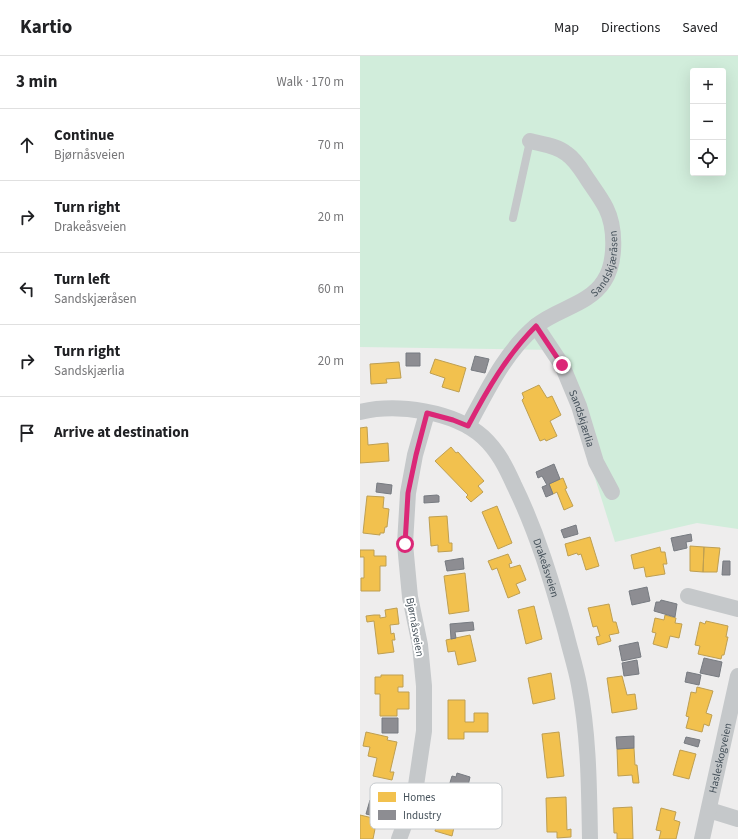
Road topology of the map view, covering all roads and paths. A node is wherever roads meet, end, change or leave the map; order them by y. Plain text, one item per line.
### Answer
1 (530, 141) joint
2 (512, 218) dead end
3 (536, 326) junction
4 (360, 412) edge
5 (427, 413) junction
6 (468, 426) junction
7 (612, 492) dead end
8 (688, 596) dead end
9 (738, 609) edge
10 (738, 676) edge
11 (416, 783) edge
12 (709, 810) junction
13 (738, 819) edge
14 (403, 829) edge
15 (399, 839) edge
16 (590, 839) edge
17 (702, 839) edge

1 - 2 lane, Sandskjæråsen
1 - 3 street, Sandskjæråsen
3 - 6 street, Sandskjæråsen
3 - 7 street, Sandskjærlia
4 - 5 street, Drakeåsveien
5 - 6 street, Drakeåsveien
5 - 11 street, Bjørnåsveien
6 - 16 street, Drakeåsveien
8 - 9 street
10 - 12 street, Hasleskogveien
12 - 13 street
12 - 17 street, Hasleskogveien
14 - 15 street, Bjørnåsveien

